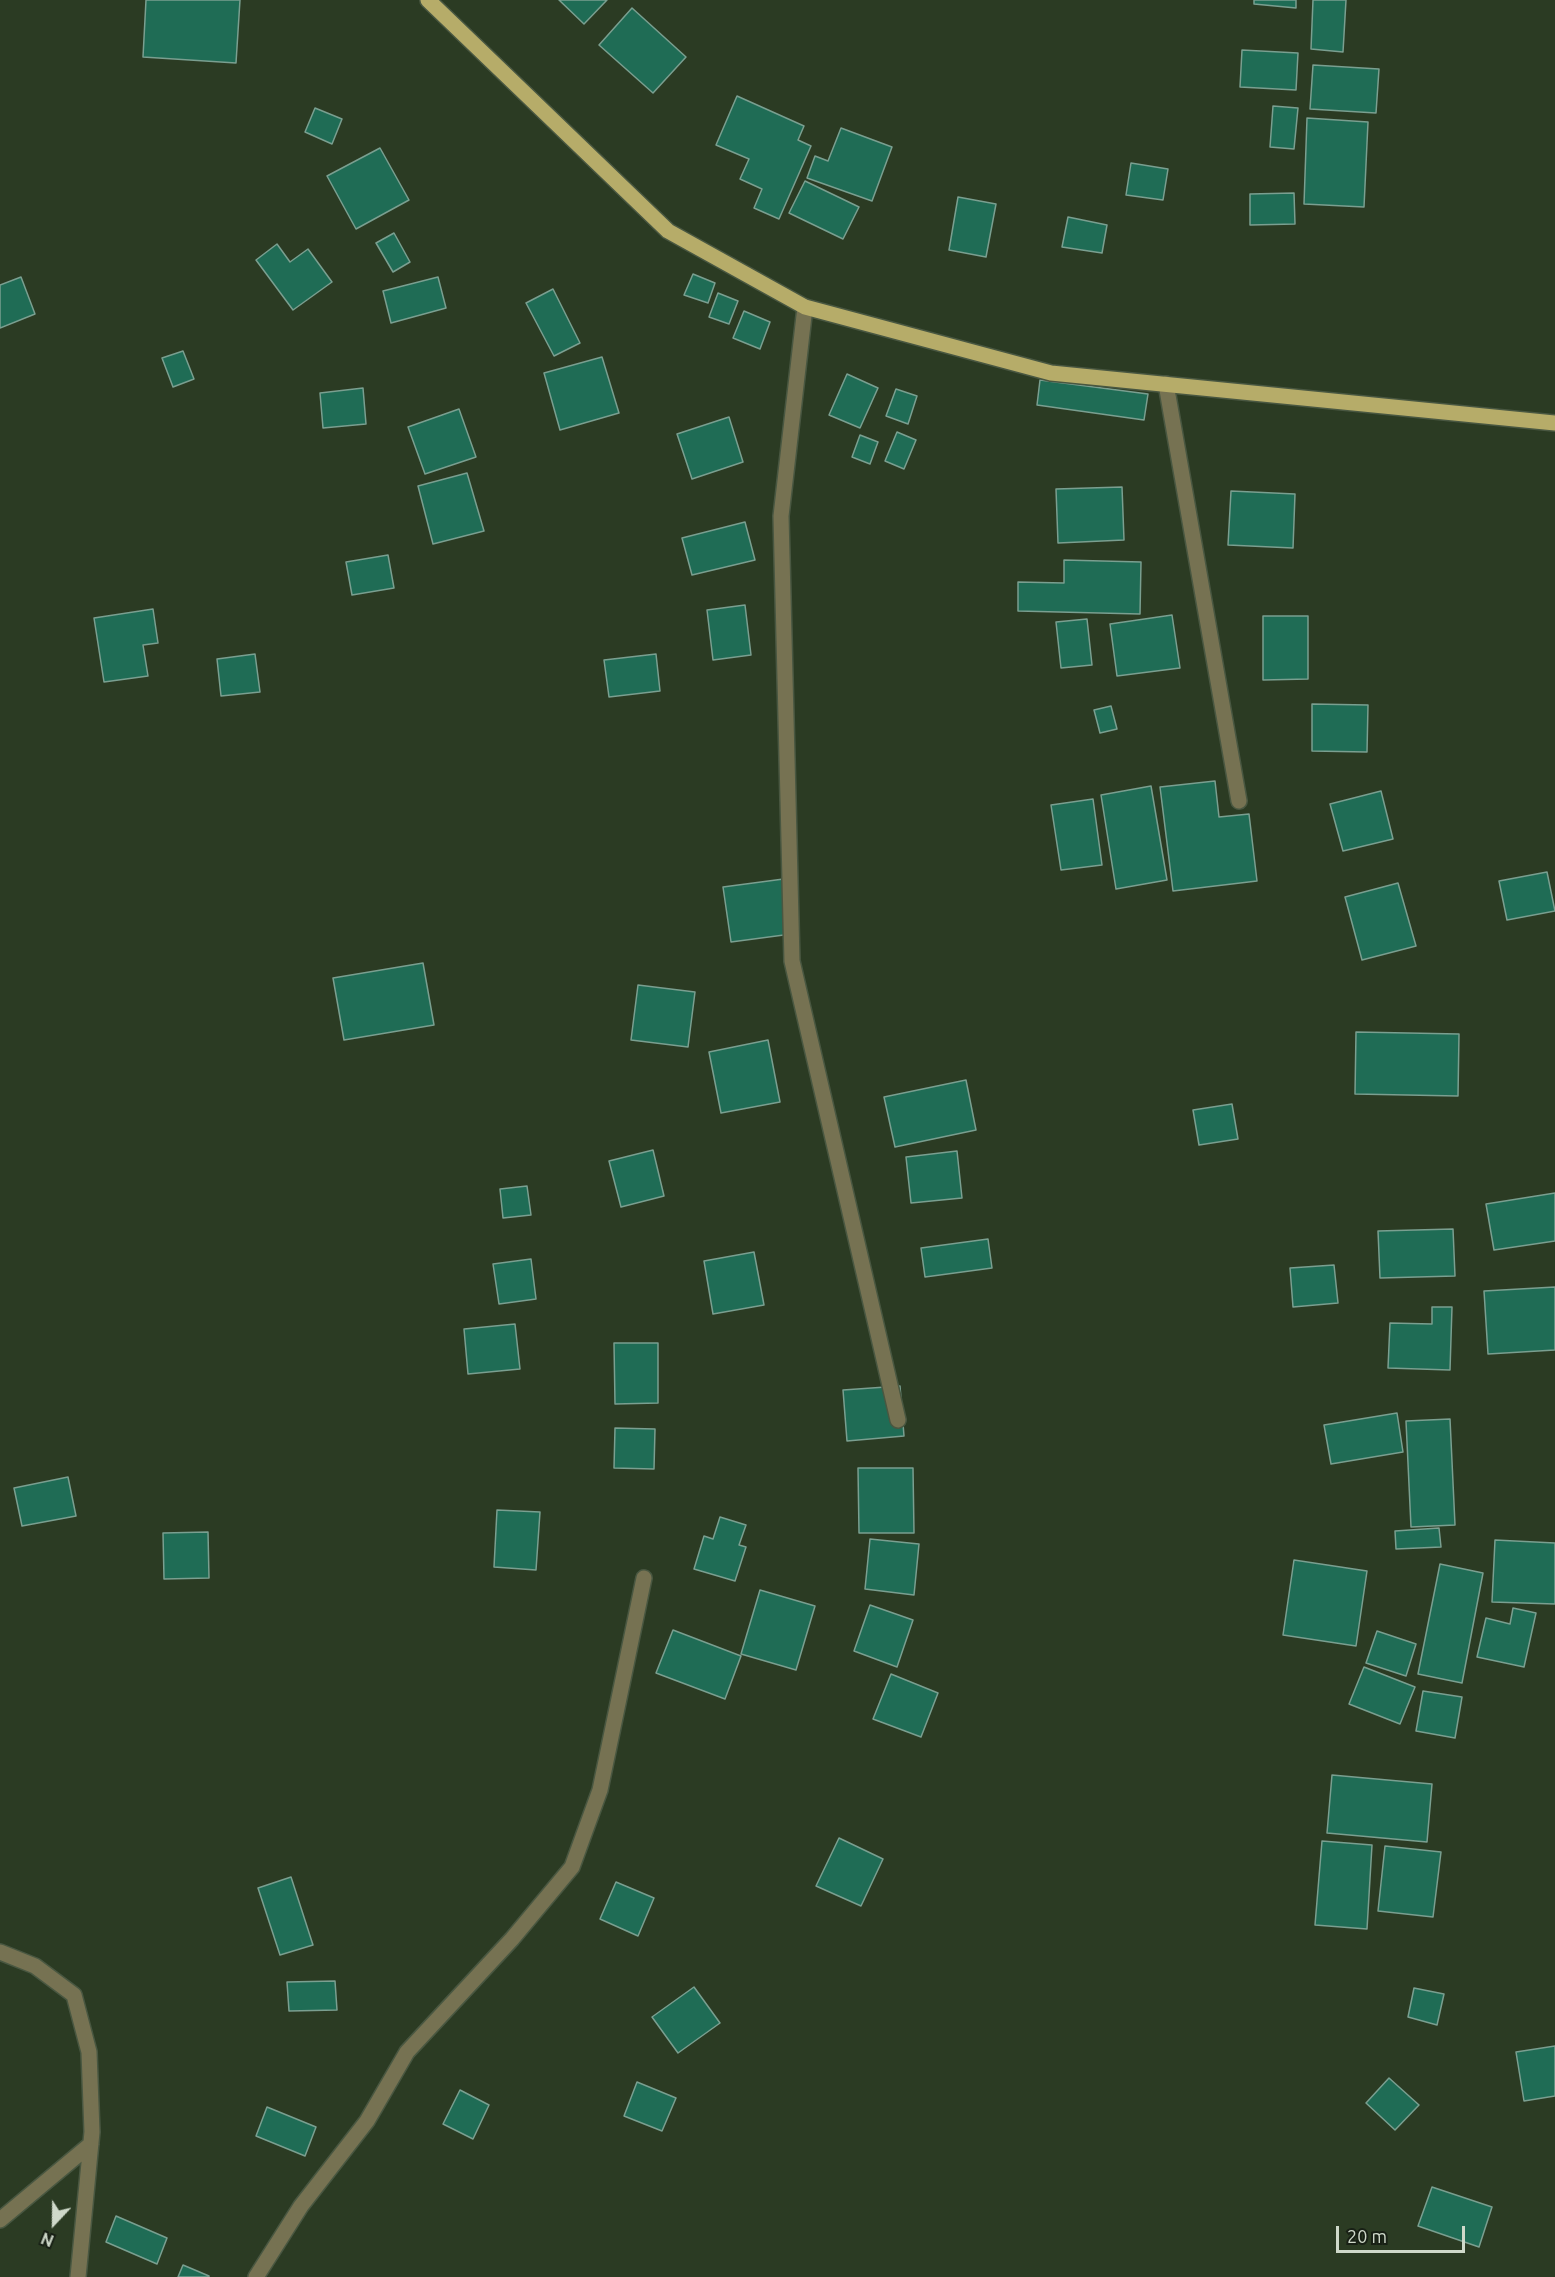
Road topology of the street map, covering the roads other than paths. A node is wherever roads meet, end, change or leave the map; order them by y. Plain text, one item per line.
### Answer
1 (428, 0) edge
2 (805, 307) junction
3 (1166, 384) junction
4 (1555, 423) edge
5 (1239, 801) dead end
6 (898, 1420) dead end
7 (644, 1578) dead end
8 (0, 1952) edge
9 (91, 2144) junction
10 (0, 2220) edge
11 (78, 2277) edge
12 (256, 2277) edge

1 - 2 main road
2 - 3 main road
2 - 6 street
3 - 4 main road
3 - 5 street
7 - 12 street
8 - 9 street
9 - 10 street
9 - 11 street

